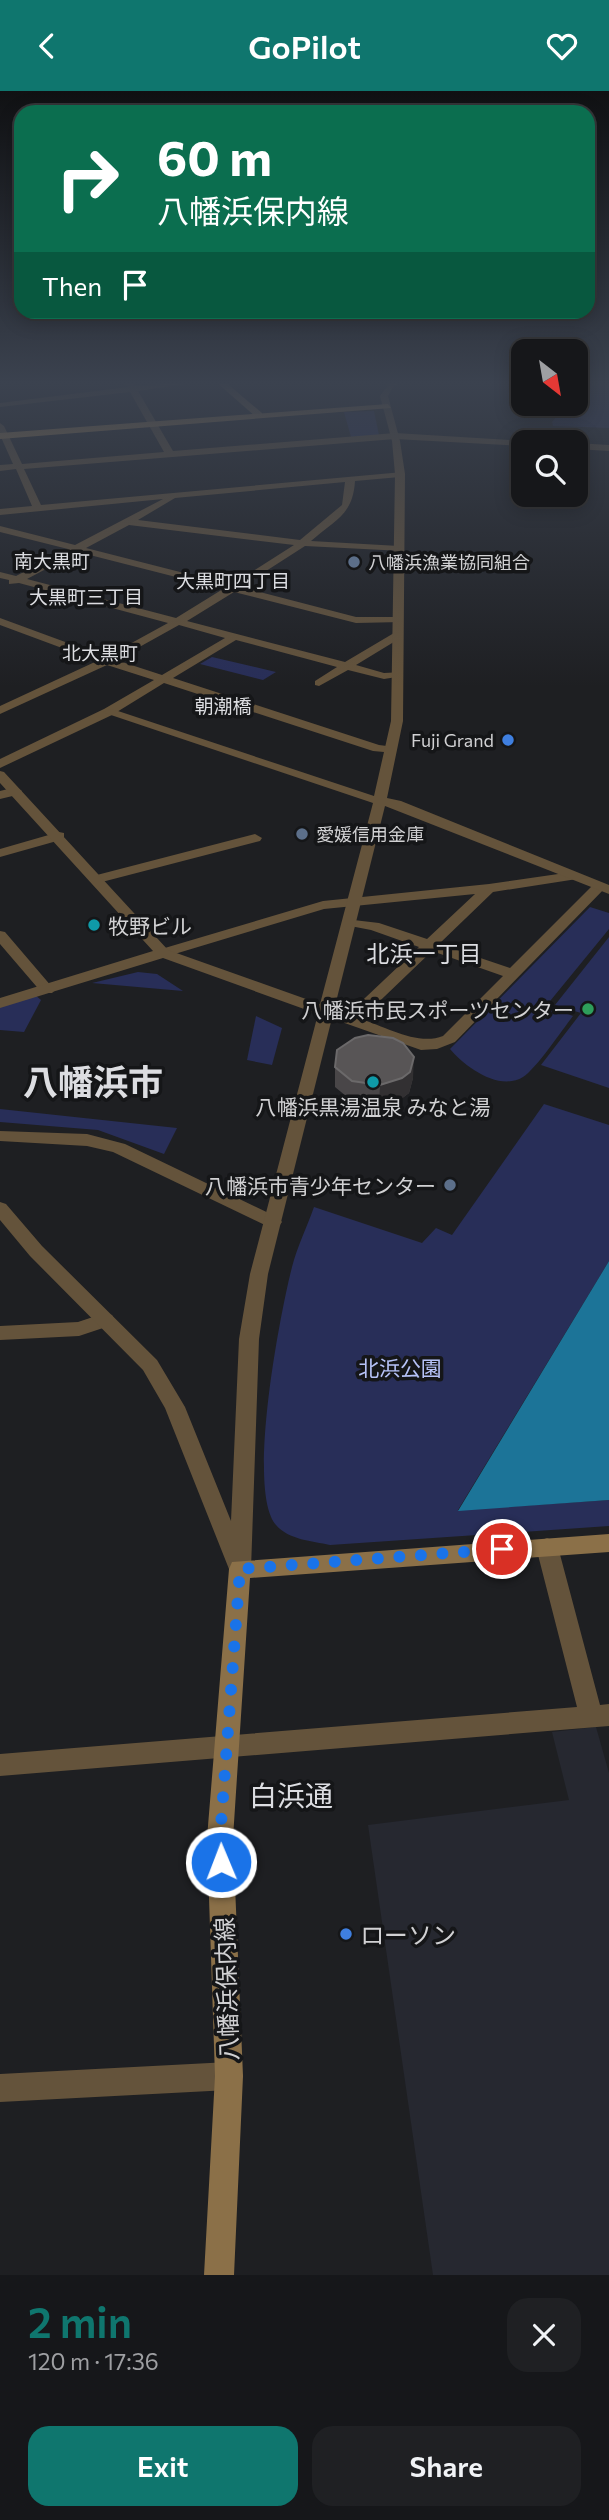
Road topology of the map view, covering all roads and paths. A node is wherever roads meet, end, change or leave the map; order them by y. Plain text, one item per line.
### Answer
1 (25, 483) edge
2 (309, 483) edge
3 (350, 483) edge
4 (400, 483) edge
5 (173, 496) junction
6 (38, 508) junction
7 (0, 512) edge
8 (129, 522) junction
9 (0, 529) edge
10 (303, 543) junction
11 (399, 549) junction
12 (76, 550) junction
13 (0, 575) edge
14 (18, 580) junction
15 (0, 587) edge
16 (230, 589) junction
17 (0, 621) edge
18 (176, 621) junction
19 (398, 627) junction
20 (234, 637) junction
21 (107, 661) junction
22 (347, 666) junction
23 (399, 674) junction
24 (162, 679) junction
25 (319, 683) dead end
26 (0, 711) edge
27 (108, 712) junction
28 (391, 750) junction
29 (0, 764) edge
30 (0, 775) edge
31 (16, 791) junction
32 (0, 795) edge
33 (380, 800) junction
34 (59, 836) junction
35 (255, 838) dead end
36 (0, 853) edge
37 (572, 876) junction
38 (98, 879) junction
39 (489, 888) junction
40 (604, 888) edge
41 (354, 901) junction
42 (350, 922) junction
43 (0, 935) edge
44 (428, 944) junction
45 (163, 953) junction
46 (512, 974) junction
47 (47, 990) junction
48 (0, 1003) edge
49 (327, 1012) junction
50 (351, 1020) junction
51 (0, 1136) edge
52 (0, 1208) edge
53 (272, 1222) junction
54 (105, 1320) junction
55 (0, 1333) edge
56 (609, 1543) edge
57 (547, 1547) junction
58 (240, 1569) junction
59 (600, 1716) edge
60 (226, 1748) junction
61 (0, 1765) edge
62 (229, 2076) junction
63 (0, 2088) edge
64 (219, 2275) edge

1 - 6 street
2 - 5 street
3 - 10 street
4 - 11 street
5 - 6 street
5 - 8 street
6 - 7 street
8 - 10 street
8 - 12 street
9 - 12 street
10 - 11 street
10 - 16 street
11 - 19 street
12 - 14 street
12 - 16 street
13 - 14 street
14 - 15 street
14 - 18 street
16 - 18 street
16 - 19 street
17 - 21 street
18 - 20 street
18 - 21 street
19 - 22 street
19 - 23 street
20 - 22 street
20 - 24 street
21 - 24 street
21 - 26 street
22 - 23 street
22 - 25 street
23 - 28 street
24 - 27 street
24 - 28 street
27 - 29 street
27 - 33 street
28 - 33 street
30 - 31 street
31 - 32 street
31 - 34 street
33 - 37 street
33 - 41 street
34 - 36 street
34 - 38 street
35 - 38 street
37 - 39 street
37 - 40 street
38 - 45 street
39 - 41 street
39 - 44 street
40 - 46 street
41 - 42 street
41 - 45 street
42 - 44 street
42 - 49 street
43 - 47 street
44 - 46 street
44 - 50 street
45 - 47 street
45 - 49 street
46 - 50 street
47 - 48 street
49 - 50 street
49 - 53 street
51 - 53 street
52 - 54 street
53 - 58 street
54 - 55 street
54 - 58 street
56 - 57 main road
57 - 58 main road
57 - 59 street
58 - 60 main road, 八幡浜保内線
59 - 60 street
60 - 61 street
60 - 62 main road, 八幡浜保内線
62 - 63 street
62 - 64 main road, 八幡浜保内線

